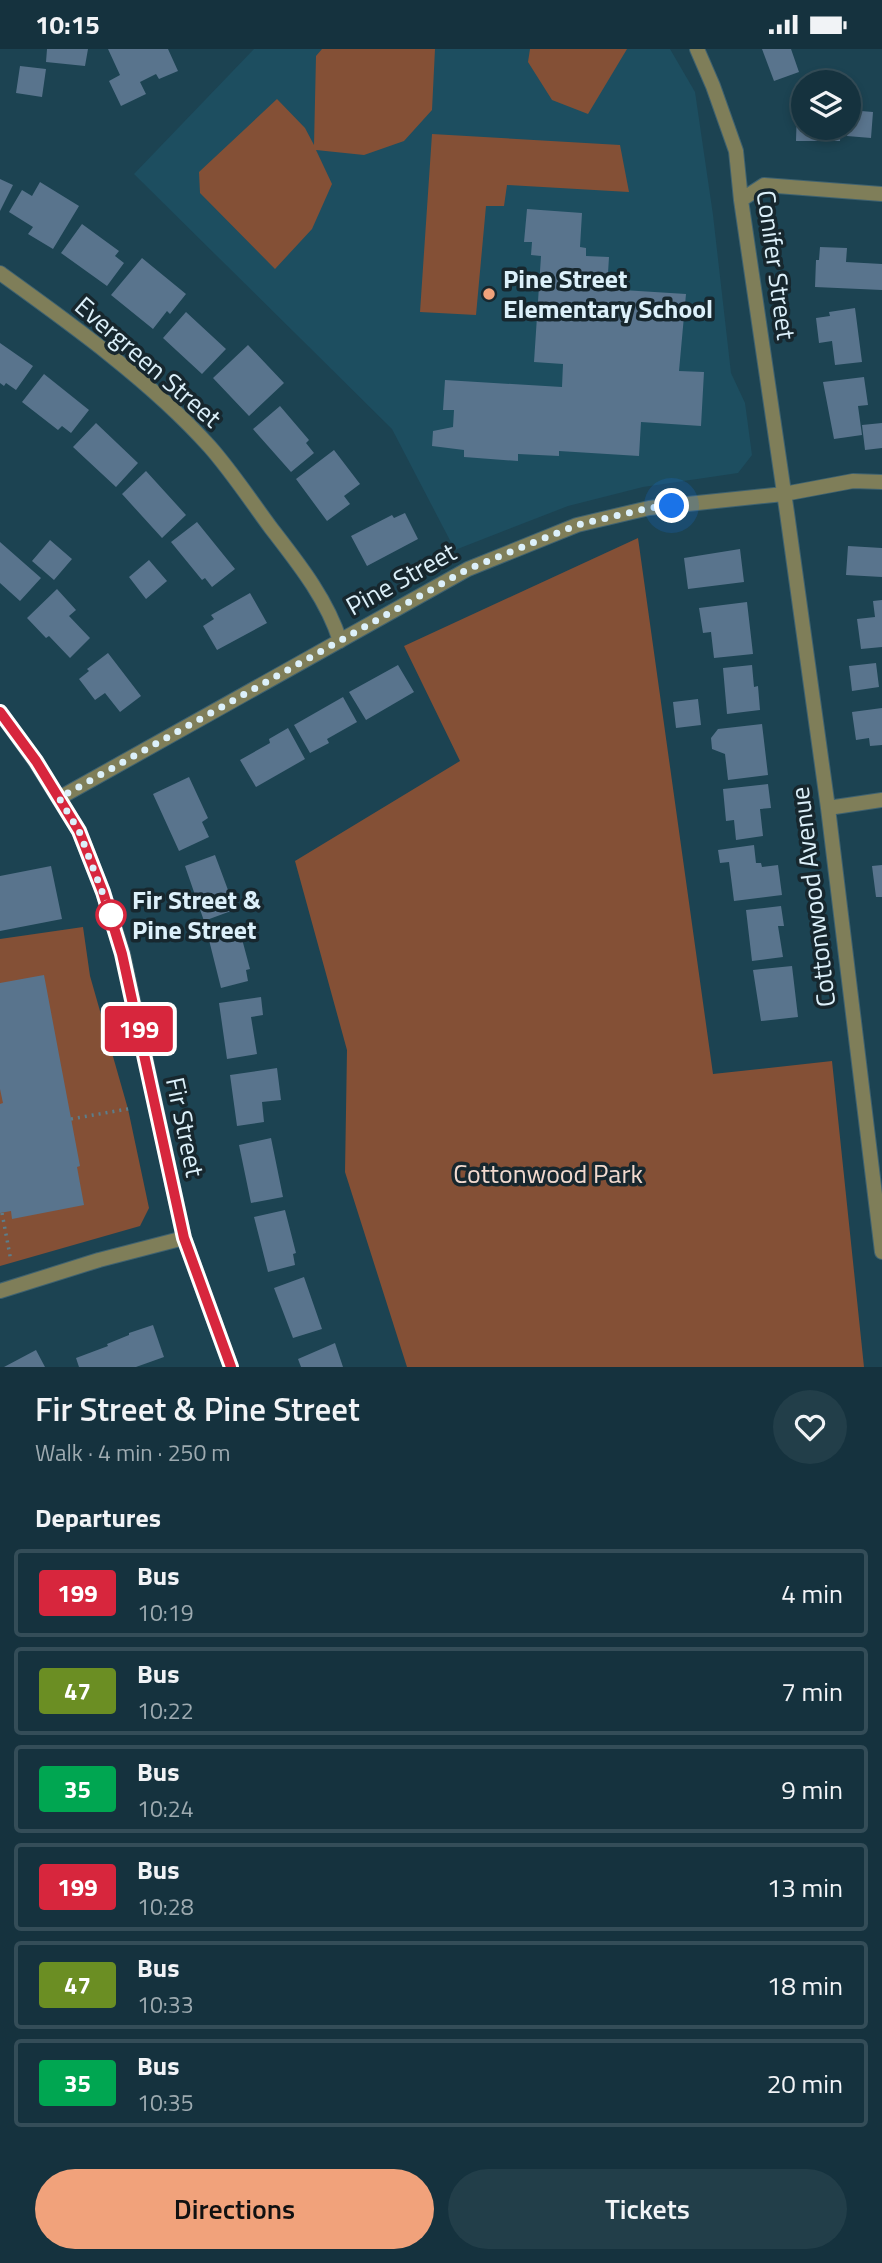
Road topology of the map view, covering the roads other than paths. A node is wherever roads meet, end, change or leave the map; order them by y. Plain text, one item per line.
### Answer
1 (697, 49) edge
2 (882, 194) edge
3 (741, 200) junction
4 (0, 273) edge
5 (882, 482) edge
6 (784, 494) junction
7 (340, 641) junction
8 (0, 712) edge
9 (59, 798) junction
10 (882, 800) edge
11 (828, 808) junction
12 (184, 1238) junction
13 (882, 1252) edge
14 (0, 1291) edge
15 (231, 1367) edge

1 - 3 street, Conifer Street
2 - 3 street
3 - 6 street, Conifer Street
4 - 7 street, Evergreen Street
5 - 6 street, Pine Street
6 - 7 street, Pine Street
6 - 11 street, Cottonwood Avenue
7 - 9 street, Pine Street
8 - 9 street, Fir Street
9 - 12 street, Fir Street
10 - 11 street
11 - 13 street, Cottonwood Avenue
12 - 14 street
12 - 15 street, Fir Street

